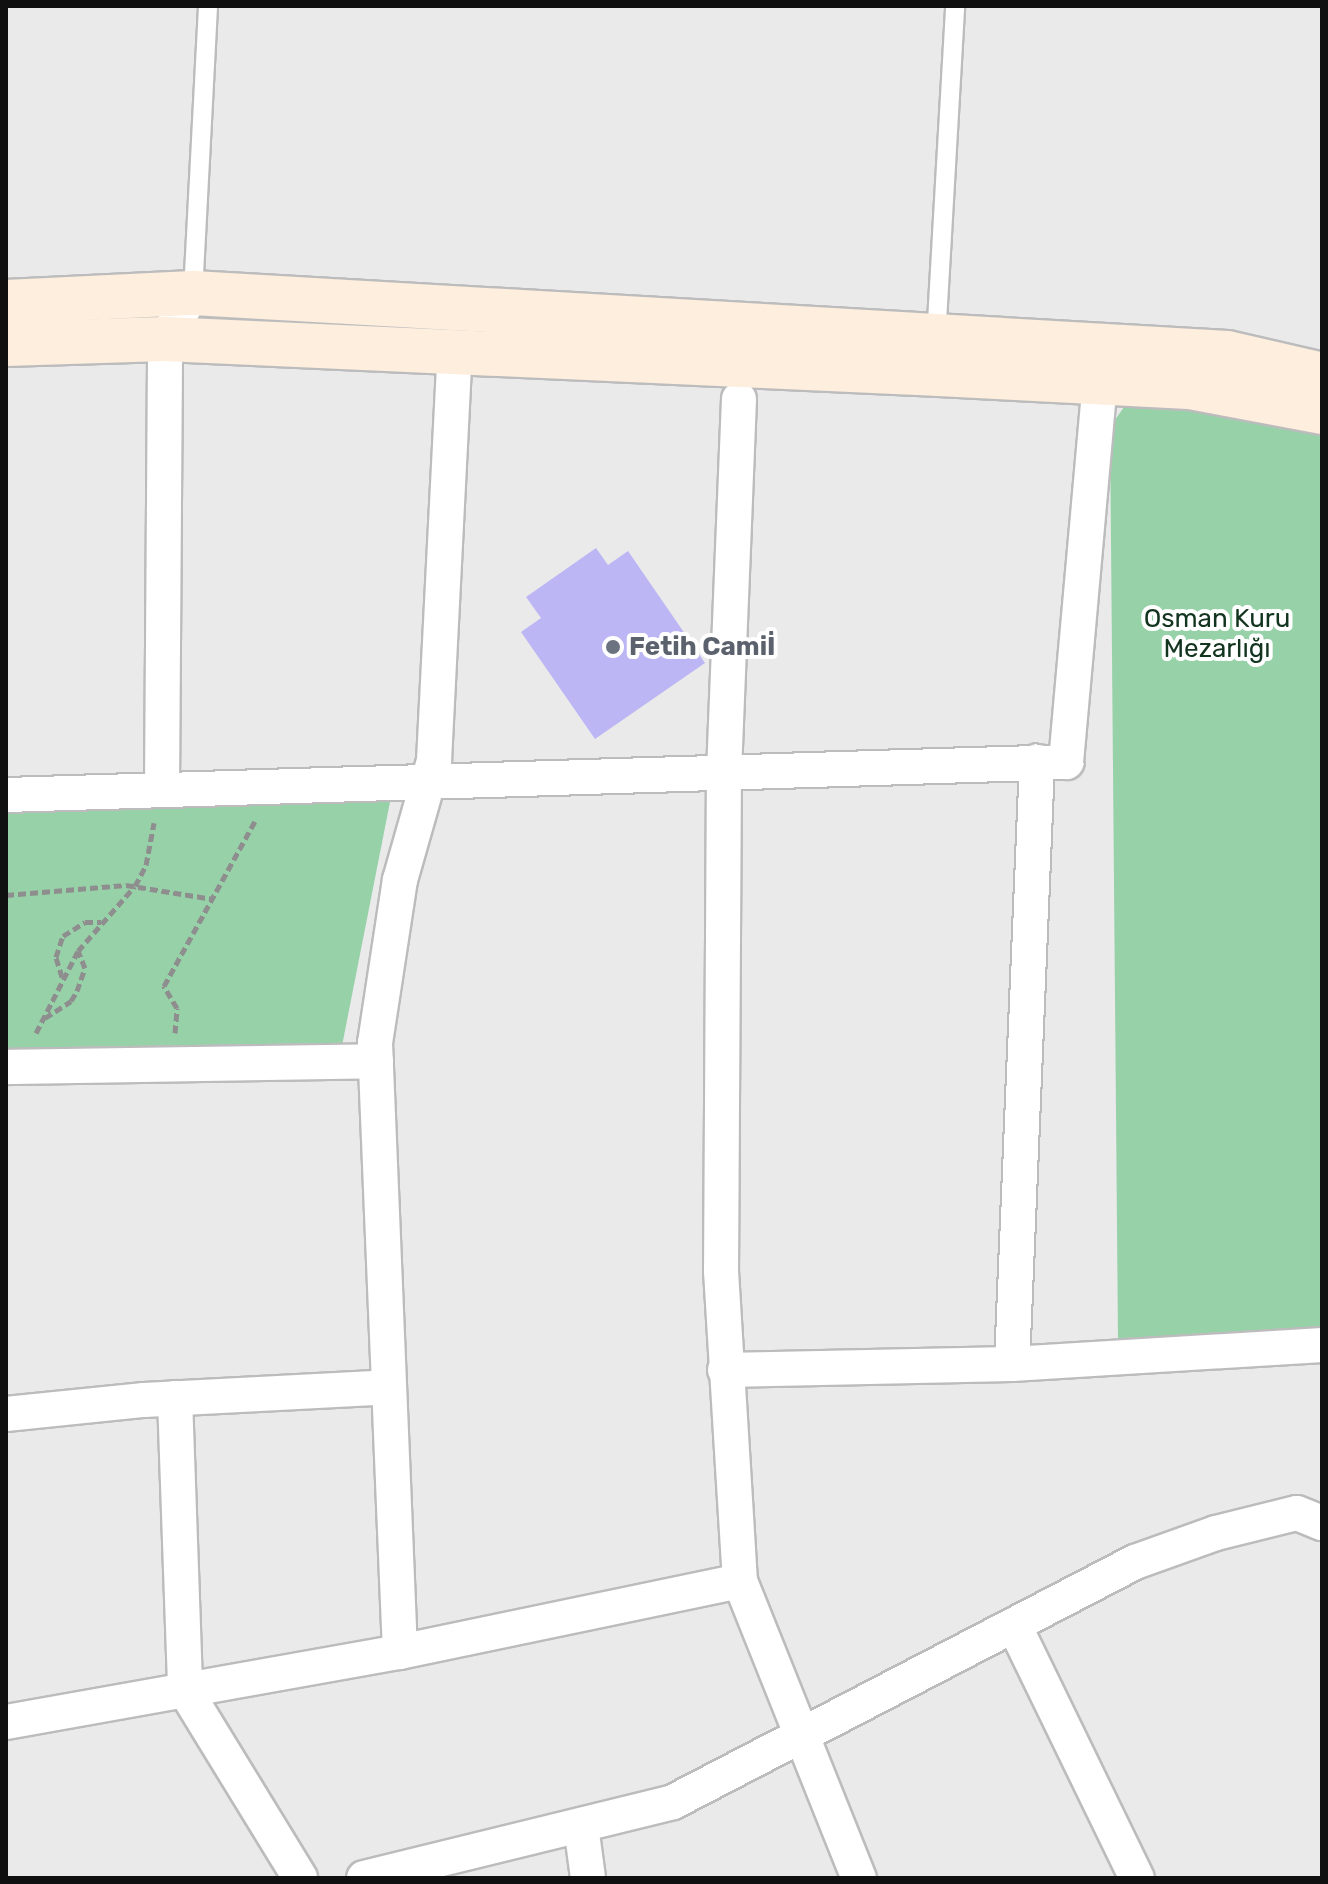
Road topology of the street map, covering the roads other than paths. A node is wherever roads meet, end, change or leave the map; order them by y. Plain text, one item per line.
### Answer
1 (208, 6) edge
2 (955, 6) edge
3 (193, 293) junction
4 (6, 302) edge
5 (165, 339) junction
6 (6, 344) edge
7 (455, 348) junction
8 (937, 355) junction
9 (1101, 364) junction
10 (1322, 375) edge
11 (739, 399) dead end
12 (1322, 412) edge
13 (1037, 762) junction
14 (724, 769) junction
15 (428, 781) junction
16 (158, 789) junction
17 (6, 795) edge
18 (376, 1061) junction
19 (14, 1067) edge
20 (1322, 1345) edge
21 (1012, 1364) junction
22 (725, 1370) junction
23 (389, 1387) junction
24 (175, 1398) junction
25 (6, 1414) edge
26 (1322, 1523) edge
27 (740, 1581) junction
28 (1014, 1625) junction
29 (400, 1652) junction
30 (185, 1690) junction
31 (6, 1722) edge
32 (801, 1738) junction
33 (581, 1826) junction
34 (300, 1878) edge
35 (364, 1878) edge
36 (588, 1878) edge
37 (859, 1878) edge
38 (1137, 1878) edge

1 - 3 lane
2 - 8 lane
3 - 4 main road
3 - 5 street
3 - 8 main road
5 - 6 main road
5 - 7 main road
5 - 16 street
7 - 8 main road
7 - 15 street
8 - 9 main road
9 - 10 main road
9 - 12 main road
9 - 13 street
11 - 14 street
13 - 14 street
13 - 21 street
14 - 15 street
14 - 22 street
15 - 16 street
15 - 18 street
16 - 17 street
18 - 19 street
18 - 23 street
20 - 21 street
21 - 22 street
22 - 27 street
23 - 24 street
23 - 29 street
24 - 25 street
24 - 30 street
26 - 28 street
27 - 29 street
27 - 32 street
28 - 32 street
28 - 38 street
29 - 30 street
30 - 31 street
30 - 34 street
32 - 33 street
32 - 37 street
33 - 35 street
33 - 36 street

